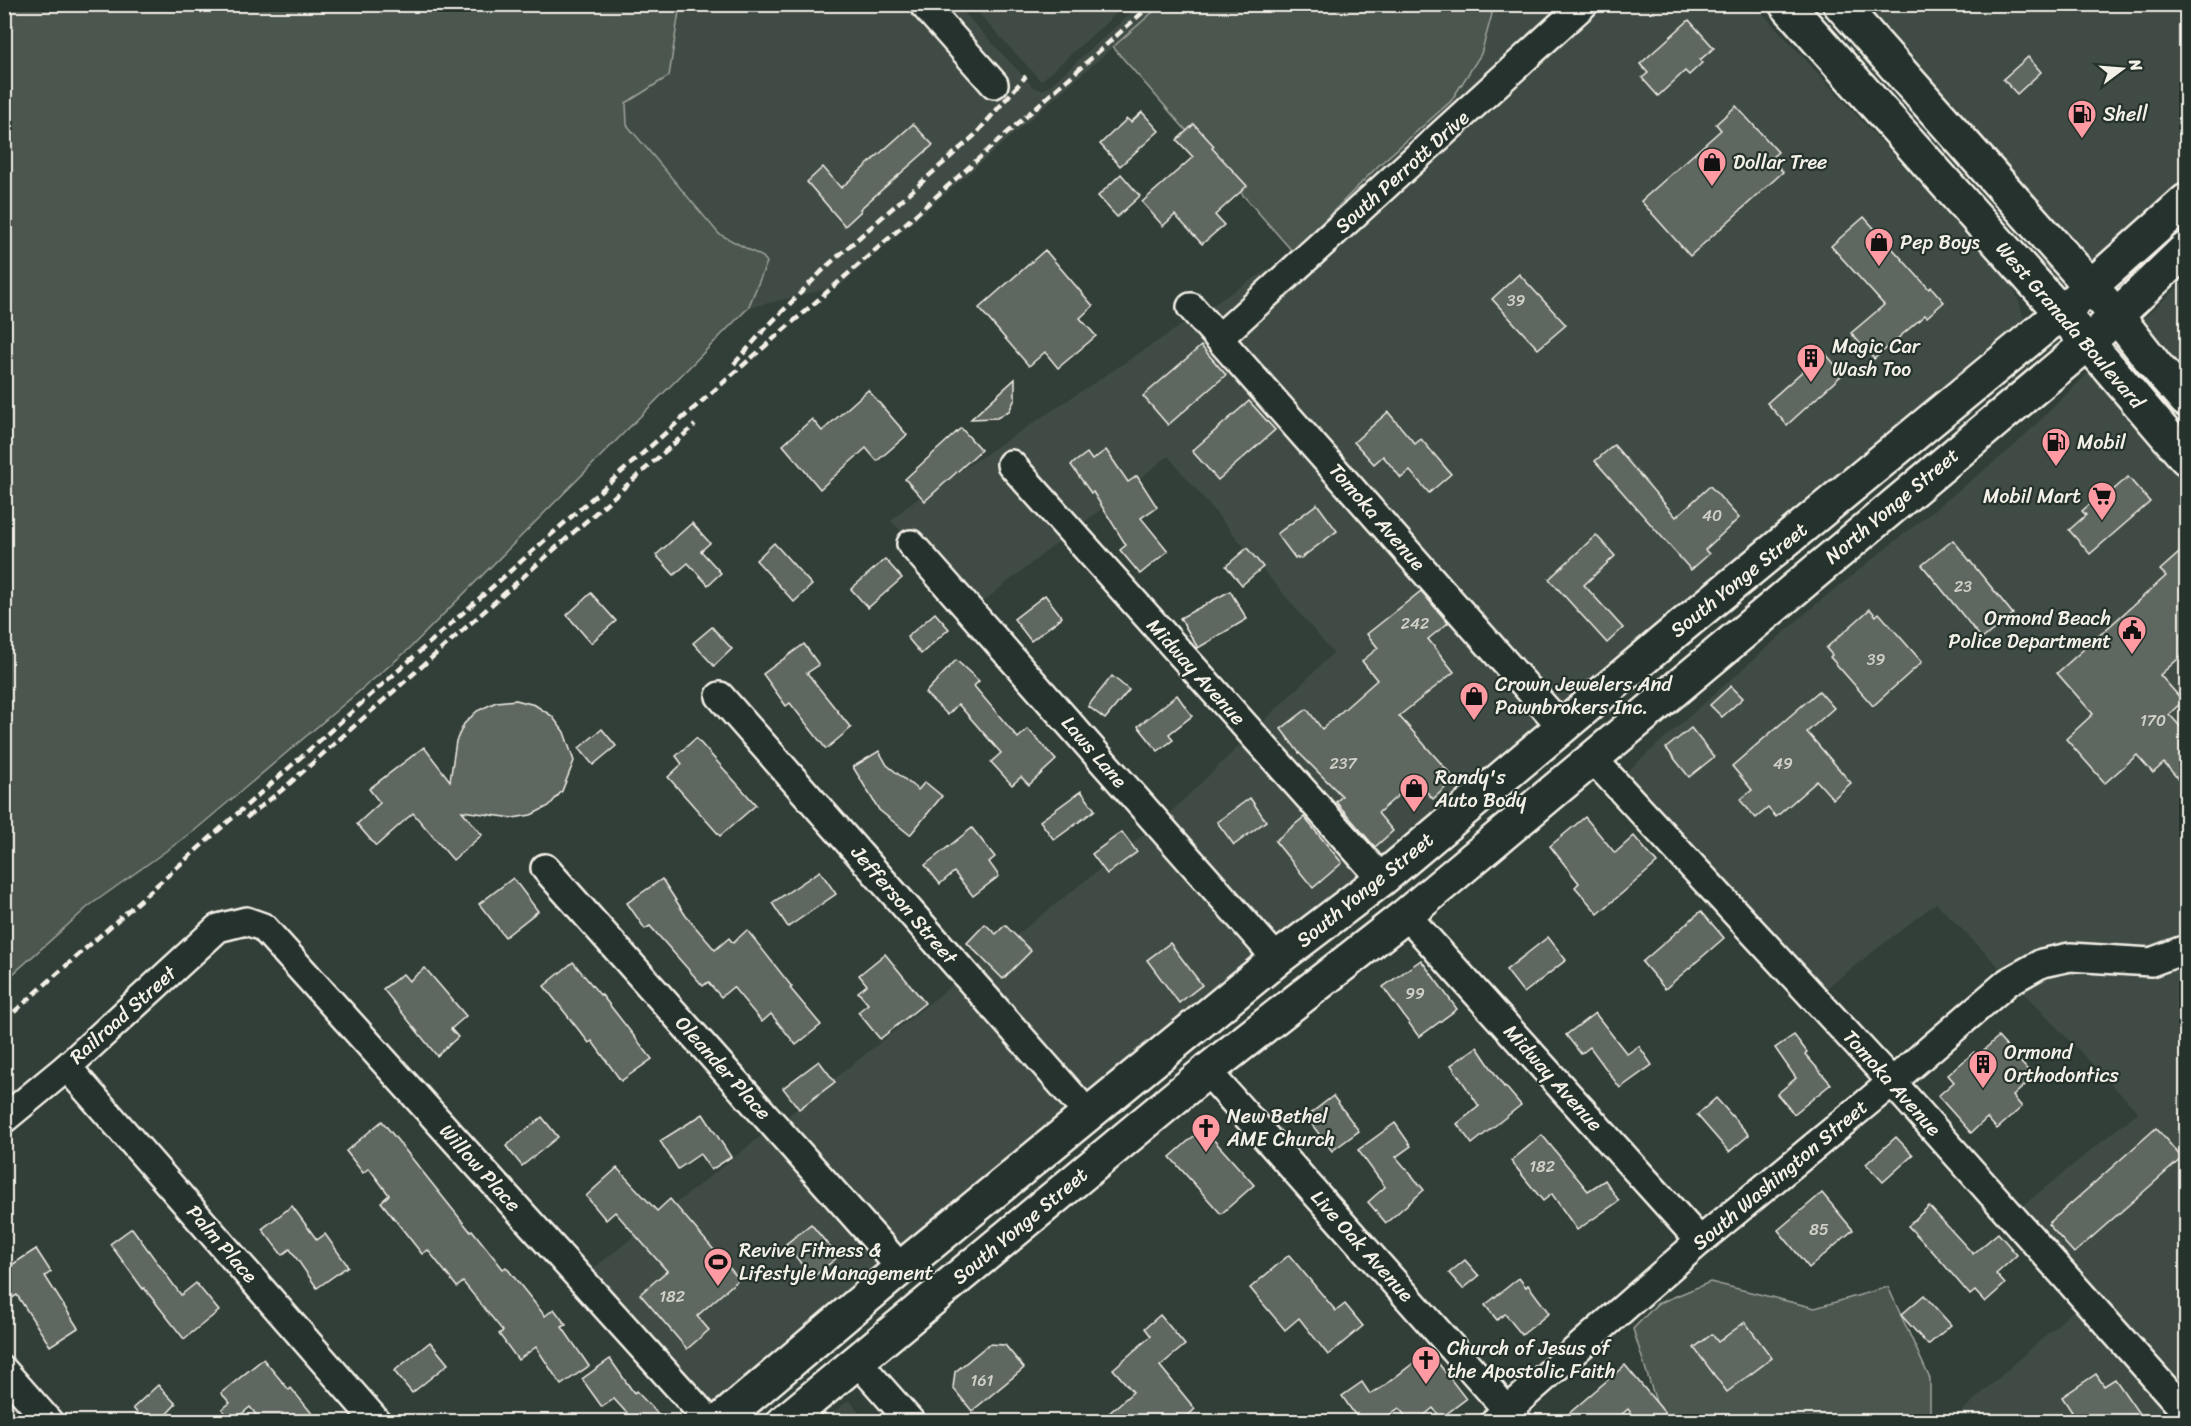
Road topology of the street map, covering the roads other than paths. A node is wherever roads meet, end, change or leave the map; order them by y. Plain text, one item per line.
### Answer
1 (923, 4) edge
2 (1584, 4) edge
3 (1786, 4) edge
4 (1840, 4) edge
5 (994, 84) dead end
6 (2187, 201) edge
7 (2187, 249) edge
8 (2091, 286) junction
9 (1191, 307) dead end
10 (2061, 313) junction
11 (2116, 315) junction
12 (1219, 338) junction
13 (2088, 343) junction
14 (2187, 400) edge
15 (2187, 458) edge
16 (1011, 464) dead end
17 (911, 544) dead end
18 (720, 696) dead end
19 (1562, 727) junction
20 (1592, 758) junction
21 (546, 868) dead end
22 (1453, 874) junction
23 (1382, 879) junction
24 (1406, 915) junction
25 (246, 921) joint
26 (2187, 949) edge
27 (1277, 959) junction
28 (66, 1067) junction
29 (1207, 1071) junction
30 (1892, 1082) junction
31 (1089, 1115) junction
32 (4, 1119) edge
33 (1700, 1241) junction
34 (893, 1274) junction
35 (857, 1361) junction
36 (4, 1371) edge
37 (2187, 1412) edge
38 (1507, 1418) edge
39 (49, 1422) edge
40 (377, 1422) edge
41 (710, 1422) edge
42 (719, 1422) edge
43 (784, 1422) edge
44 (911, 1422) edge

1 - 5 street
2 - 12 street, South Perrott Drive
3 - 10 main road, West Granada Boulevard
4 - 8 main road, West Granada Boulevard
6 - 8 main road
7 - 11 main road, North Yonge Street
8 - 10 main road, South Yonge Street
8 - 11 main road, West Granada Boulevard
9 - 12 street, Tomoka Avenue
10 - 13 main road, West Granada Boulevard
10 - 19 main road, South Yonge Street
11 - 13 main road, North Yonge Street
11 - 14 main road, West Granada Boulevard
12 - 19 street, Tomoka Avenue
13 - 15 main road, West Granada Boulevard
13 - 20 main road, North Yonge Street
16 - 23 street, Midway Avenue
17 - 27 street, Laws Lane
18 - 31 street, Jefferson Street
19 - 22 main road
19 - 23 main road, South Yonge Street
20 - 22 main road, South Yonge Street
20 - 30 street, Tomoka Avenue
21 - 34 street, Oleander Place
22 - 24 main road, South Yonge Street
23 - 27 main road, South Yonge Street
24 - 29 main road, South Yonge Street
24 - 33 street, Midway Avenue
25 - 28 street, Railroad Street
25 - 41 street, Willow Place
26 - 30 street, South Washington Street
27 - 31 main road, South Yonge Street
28 - 32 street, Railroad Street
28 - 40 street, Palm Place
29 - 35 main road, South Yonge Street
29 - 38 street, Live Oak Avenue
30 - 33 street, South Washington Street
30 - 37 street, Tomoka Avenue
31 - 34 main road, South Yonge Street
33 - 38 street, South Washington Street
34 - 35 main road
34 - 42 main road, South Yonge Street
35 - 43 main road, South Yonge Street
35 - 44 street
36 - 39 street

